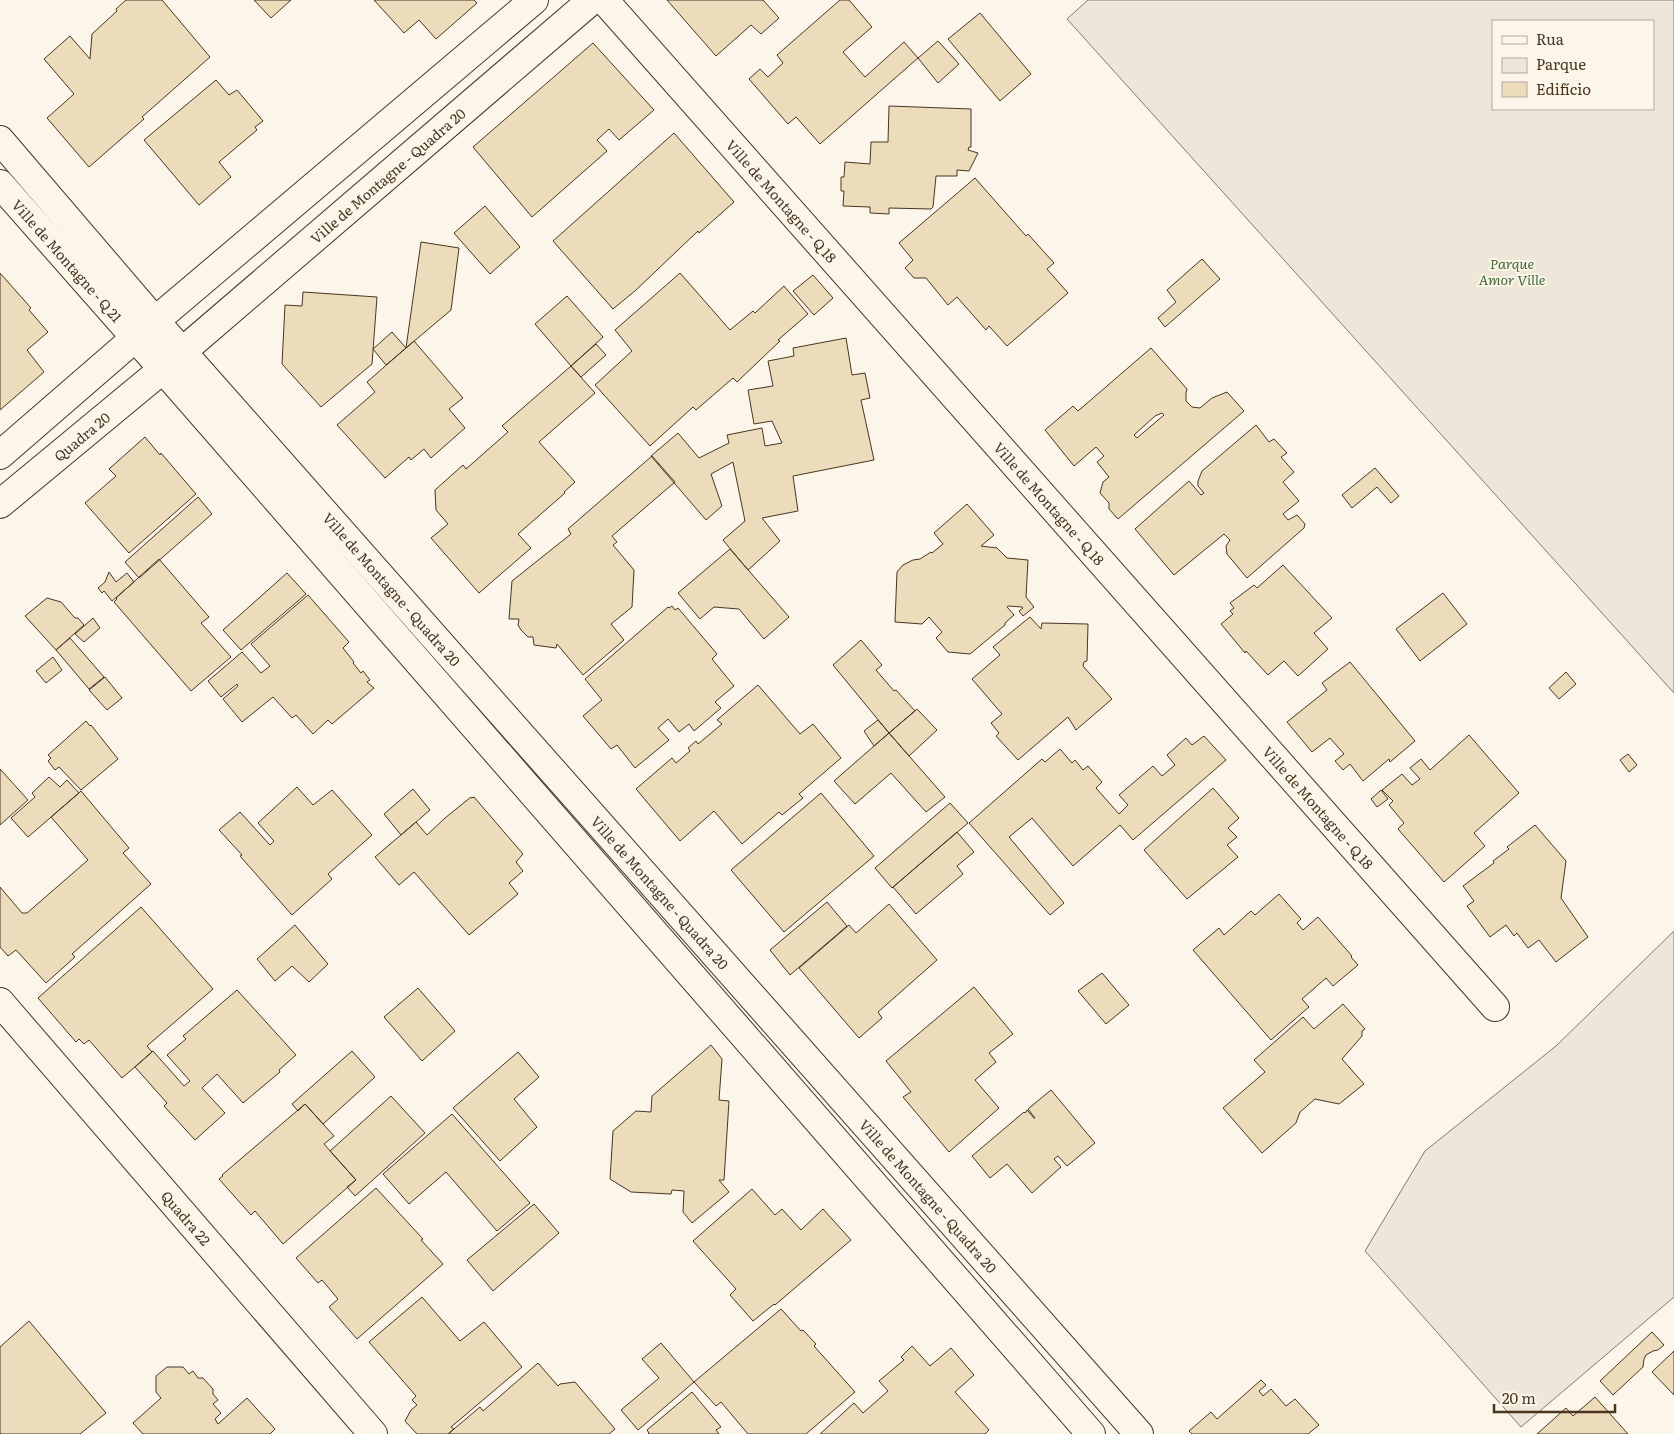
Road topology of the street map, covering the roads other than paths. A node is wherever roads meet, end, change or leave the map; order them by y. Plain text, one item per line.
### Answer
1 (534, 0) edge
2 (592, 0) edge
3 (604, 0) edge
4 (0, 140) edge
5 (0, 184) edge
6 (145, 329) junction
7 (172, 360) junction
8 (0, 455) edge
9 (0, 504) edge
10 (0, 1002) edge
11 (1495, 1008) dead end
12 (373, 1434) edge
13 (1091, 1434) edge
14 (1139, 1434) edge

1 - 6 street
2 - 7 street, Ville de Montagne - Quadra 20
3 - 11 street, Ville de Montagne - Q 18
4 - 6 street
5 - 6 street, Ville de Montagne - Q 21
6 - 7 street, Ville de Montagne - Quadra 20
6 - 8 street
7 - 9 street, Quadra 20
7 - 13 street, Ville de Montagne - Quadra 20
7 - 14 street, Ville de Montagne - Quadra 20
10 - 12 street, Quadra 22

